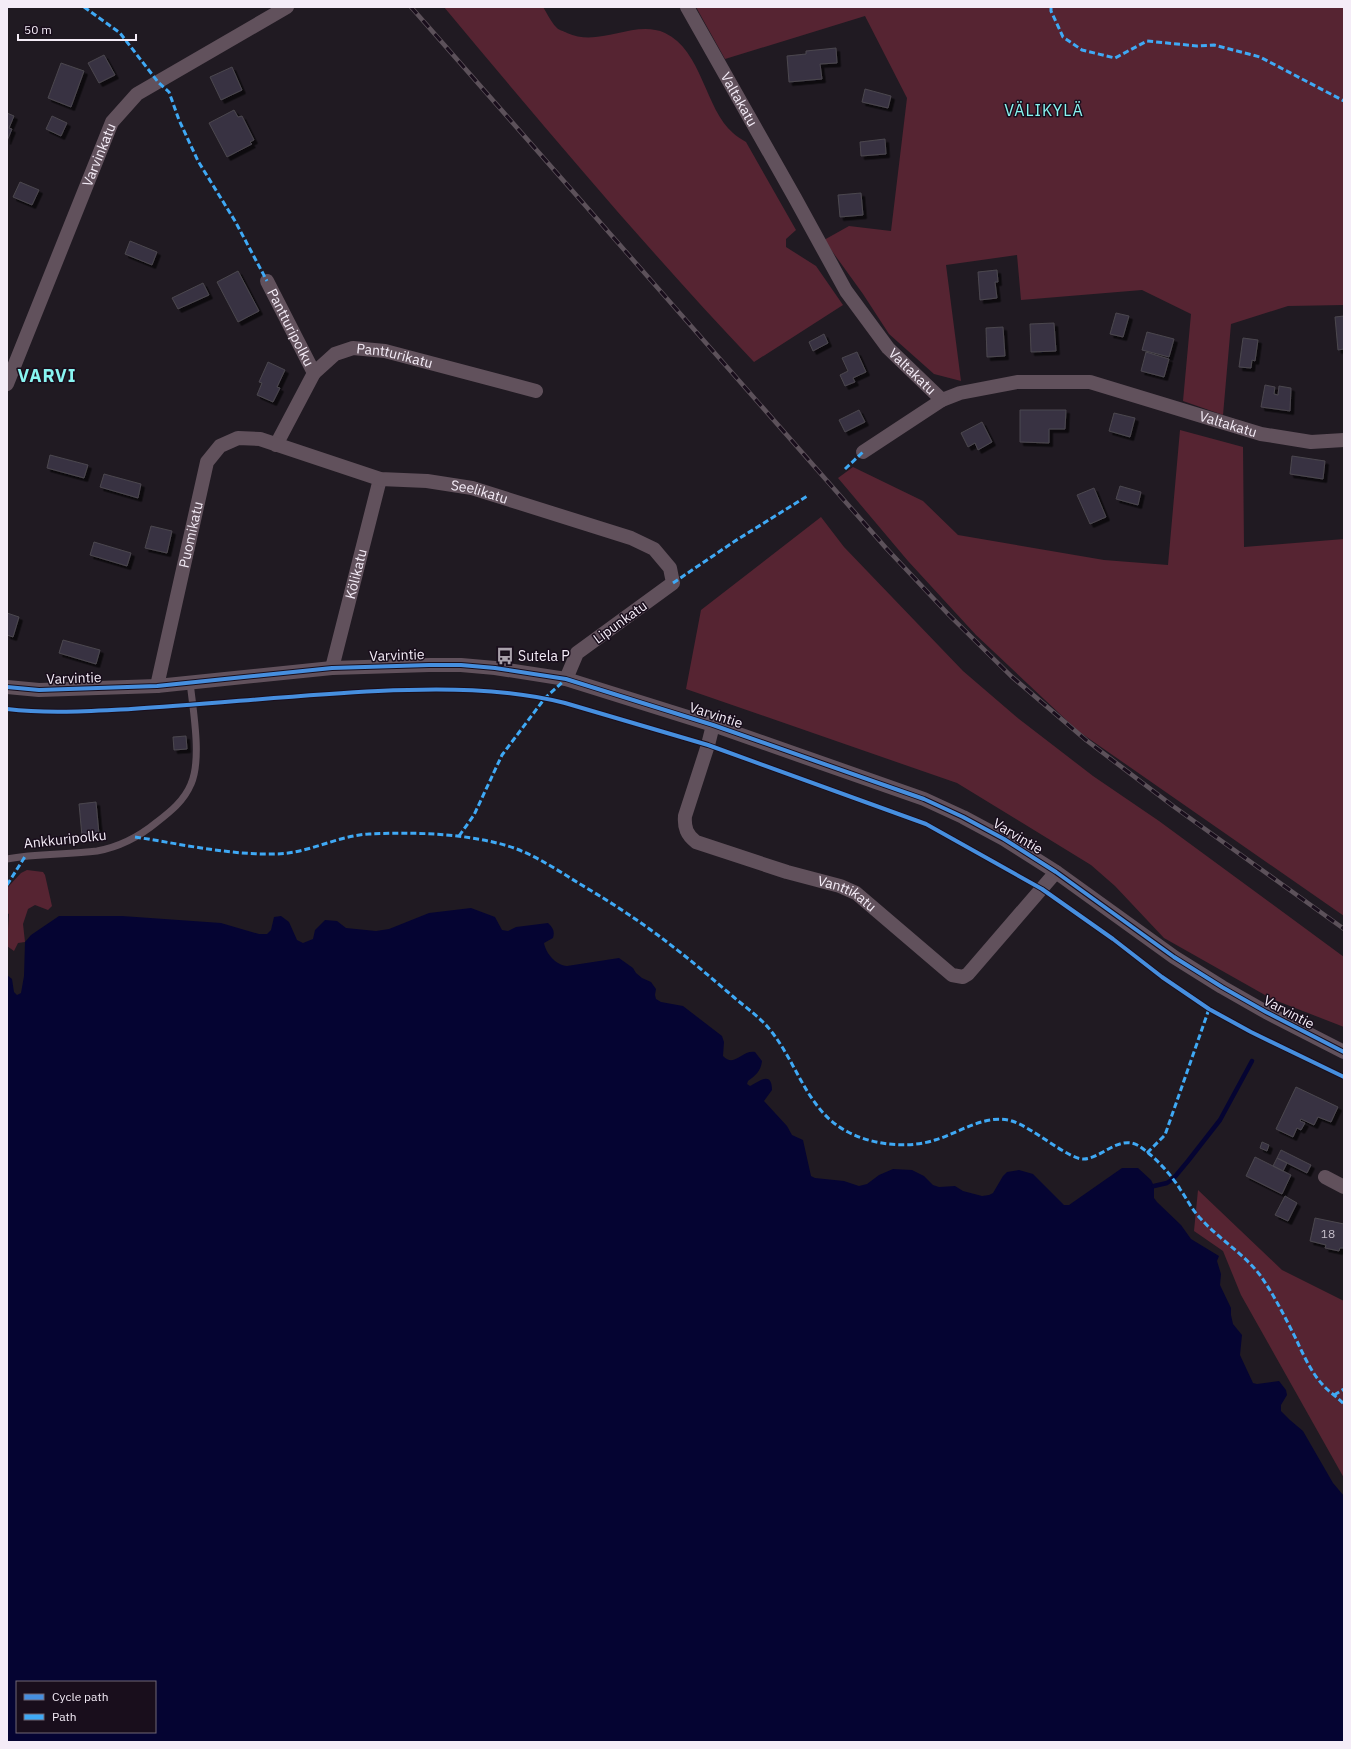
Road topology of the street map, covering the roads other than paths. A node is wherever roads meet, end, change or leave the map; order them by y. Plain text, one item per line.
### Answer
1 (287, 7) edge
2 (687, 7) edge
3 (267, 281) dead end
4 (12, 359) edge
5 (314, 373) junction
6 (7, 384) edge
7 (536, 391) dead end
8 (942, 400) junction
9 (1344, 440) edge
10 (276, 445) junction
11 (863, 452) dead end
12 (380, 479) junction
13 (670, 568) joint
14 (332, 668) junction
15 (566, 679) junction
16 (190, 682) junction
17 (157, 686) junction
18 (7, 687) edge
19 (713, 725) junction
20 (7, 859) edge
21 (1056, 872) junction
22 (1344, 1052) edge
23 (1325, 1177) dead end
24 (1344, 1187) edge

1 - 4 street, Varvinkatu
2 - 8 street, Valtakatu
3 - 5 street, Pantturipolku
4 - 6 street, Varvinkatu
5 - 7 street, Pantturikatu
5 - 10 street, Pantturikatu
8 - 9 street, Valtakatu
8 - 11 street
10 - 12 street, Seelikatu
10 - 17 street, Puomikatu
12 - 13 street, Seelikatu
12 - 14 street, Kölikatu
13 - 15 street, Lipunkatu
14 - 15 street, Varvintie
14 - 16 street, Varvintie
15 - 19 street, Varvintie
16 - 17 street, Varvintie
16 - 20 lane, Ankkuripolku
17 - 18 street, Varvintie
19 - 21 street, Varvintie
19 - 21 street, Vanttikatu
21 - 22 street, Varvintie
23 - 24 street

